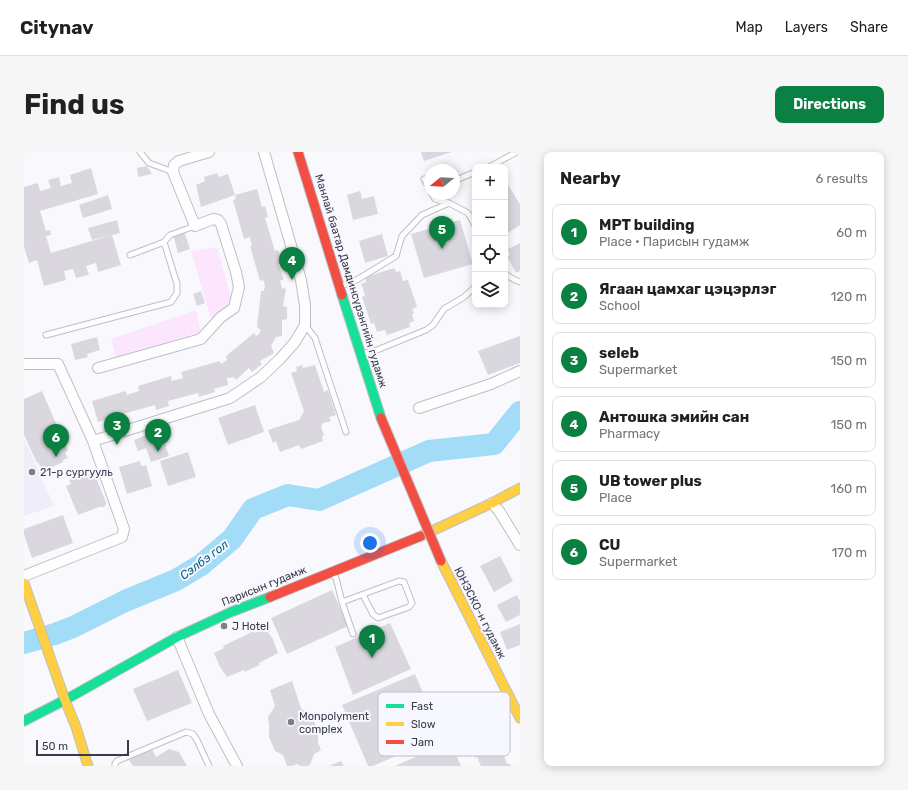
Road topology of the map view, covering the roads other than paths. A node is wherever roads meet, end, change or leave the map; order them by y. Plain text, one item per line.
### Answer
1 (140, 152) edge
2 (209, 152) edge
3 (264, 152) edge
4 (298, 152) edge
5 (517, 152) edge
6 (495, 164) edge
7 (173, 172) junction
8 (472, 173) edge
9 (460, 178) edge
10 (438, 200) edge
11 (448, 203) junction
12 (472, 220) edge
13 (195, 226) junction
14 (164, 242) junction
15 (130, 255) dead end
16 (508, 276) edge
17 (520, 282) edge
18 (340, 287) junction
19 (472, 290) edge
20 (305, 325) junction
21 (46, 335) dead end
22 (361, 355) junction
23 (24, 364) edge
24 (98, 368) dead end
25 (520, 371) edge
26 (419, 408) dead end
27 (346, 432) dead end
28 (93, 441) junction
29 (520, 488) edge
30 (492, 503) junction
31 (520, 546) edge
32 (441, 561) joint
33 (330, 572) junction
34 (24, 576) edge
35 (24, 583) edge
36 (363, 595) junction
37 (342, 602) junction
38 (353, 634) dead end
39 (176, 637) junction
40 (507, 692) edge
41 (510, 698) edge
42 (65, 700) junction
43 (520, 718) edge
44 (24, 721) edge
45 (88, 766) edge
46 (115, 766) edge
47 (209, 766) edge
48 (237, 766) edge

1 - 7 lane
2 - 7 street
3 - 20 street
4 - 18 street, Манлай баатар Дамдинсүрэнгийн гудамж
5 - 6 lane
7 - 13 street
8 - 9 lane
10 - 11 lane
11 - 12 lane
11 - 18 lane
13 - 14 lane
13 - 24 street
14 - 15 lane
14 - 21 lane
16 - 17 lane
18 - 22 street, Манлай баатар Дамдинсүрэнгийн гудамж
19 - 22 lane
20 - 27 lane
20 - 28 street
22 - 32 street, Манлай баатар Дамдинсүрэнгийн гудамж, bridge
23 - 28 street
25 - 26 street
28 - 34 street
29 - 30 street, Парисын гудамж
30 - 31 street
30 - 33 street, Парисын гудамж
32 - 40 street, ЮНЭСКО-н гудамж
33 - 37 lane
33 - 39 street, Парисын гудамж
35 - 42 street
36 - 36 lane
36 - 37 lane
37 - 38 lane
39 - 42 street, Парисын гудамж
39 - 48 street
41 - 43 street, ЮНЭСКО-н гудамж
42 - 44 street, Парисын гудамж
42 - 45 street
46 - 47 lane

